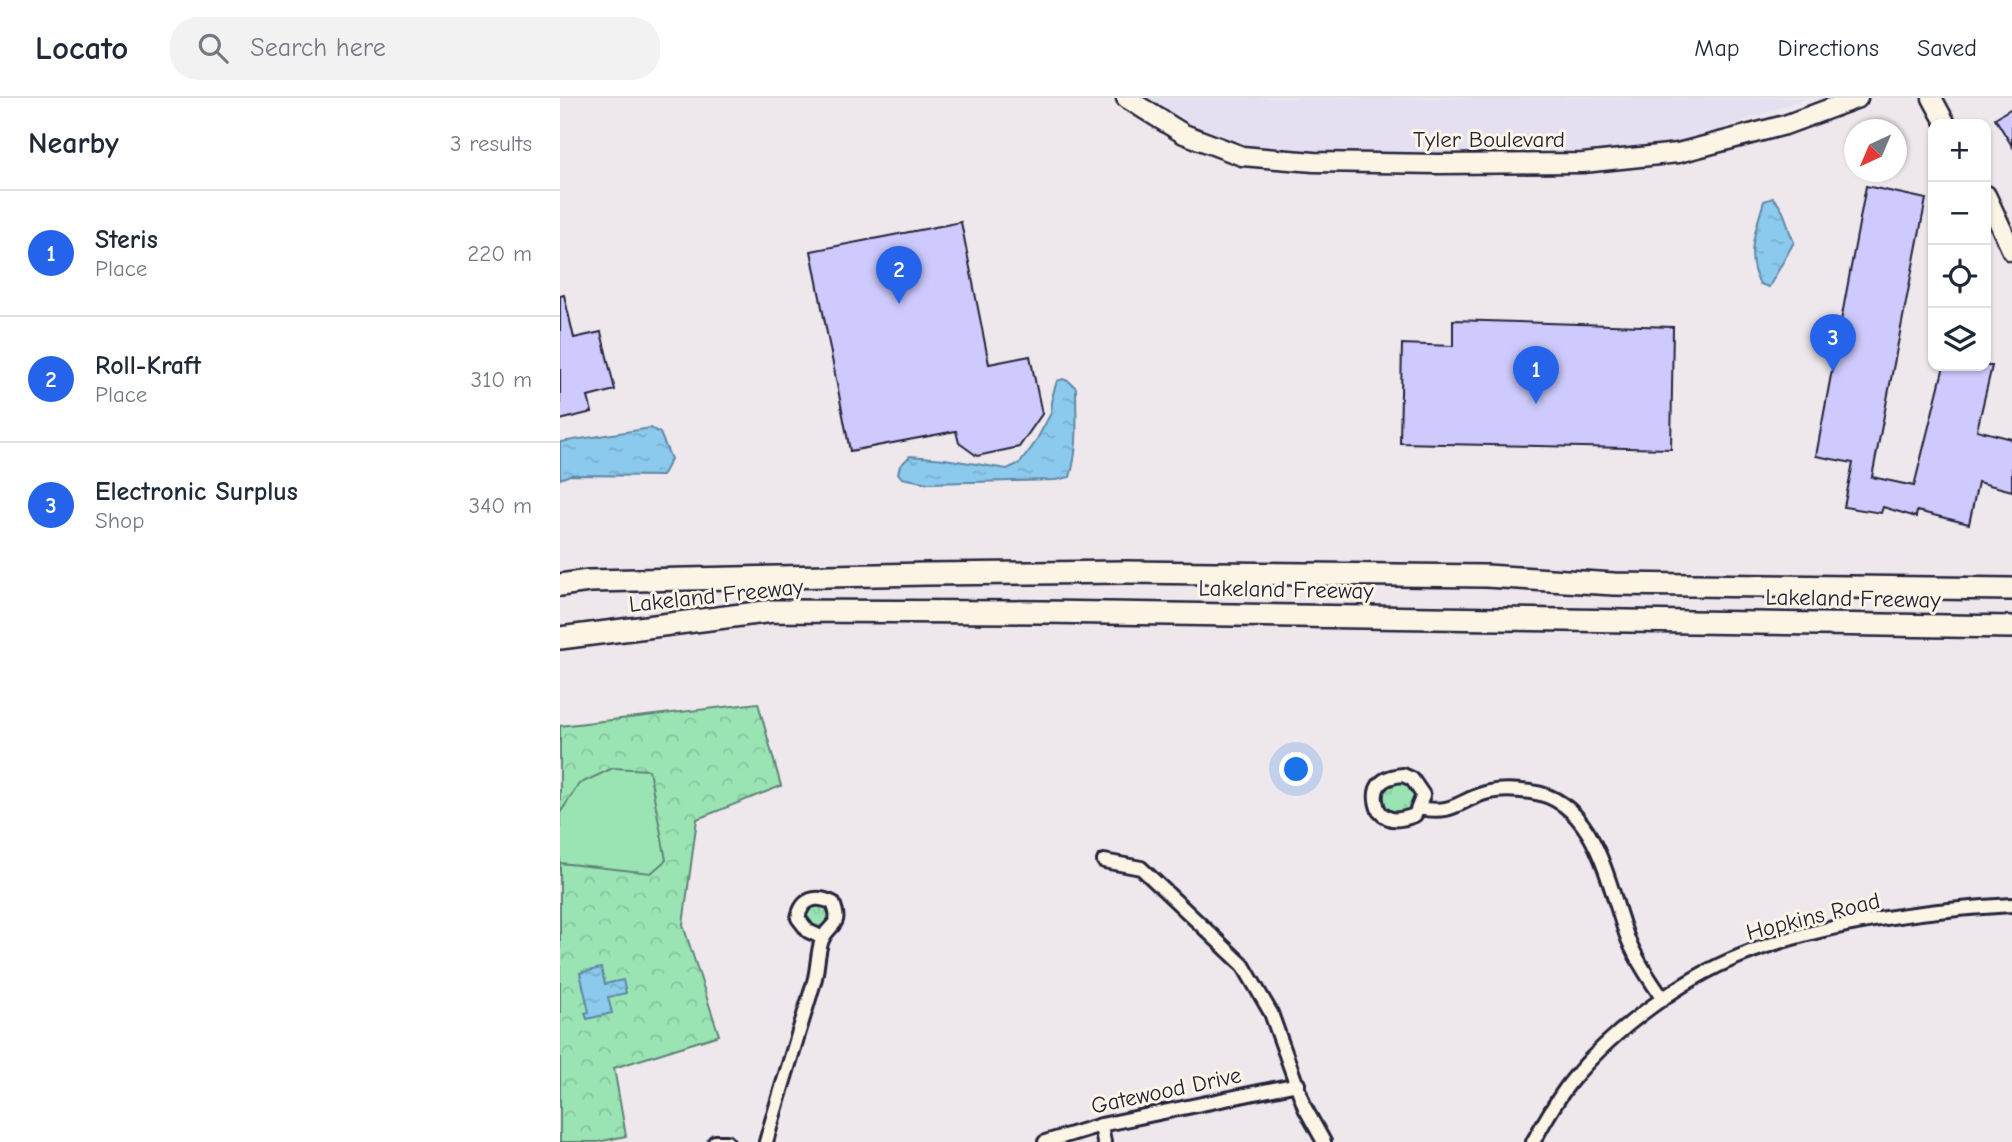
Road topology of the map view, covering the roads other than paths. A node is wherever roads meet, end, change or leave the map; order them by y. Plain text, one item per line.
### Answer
1 (1126, 98) edge
2 (1857, 98) edge
3 (1932, 98) edge
4 (1943, 119) edge
5 (1991, 206) edge
6 (2012, 251) edge
7 (560, 585) edge
8 (2012, 589) edge
9 (2012, 627) edge
10 (560, 638) edge
11 (1418, 808) dead end
12 (1104, 861) dead end
13 (2012, 905) edge
14 (822, 938) dead end
15 (1663, 999) junction
16 (1298, 1084) junction
17 (1101, 1125) junction
18 (715, 1142) edge
19 (727, 1142) edge
20 (766, 1142) edge
21 (1045, 1142) edge
22 (1104, 1142) edge
23 (1324, 1142) edge
24 (1533, 1142) edge

1 - 2 street, Tyler Boulevard
3 - 4 street
5 - 6 street
7 - 8 highway, Lakeland Freeway
9 - 10 highway, Lakeland Freeway
11 - 15 street
12 - 16 street
13 - 15 street, Hopkins Road
14 - 20 street
15 - 24 street, Hopkins Road
16 - 17 street, Gatewood Drive
16 - 23 street
17 - 21 street, Gatewood Drive
17 - 22 street
18 - 19 street

